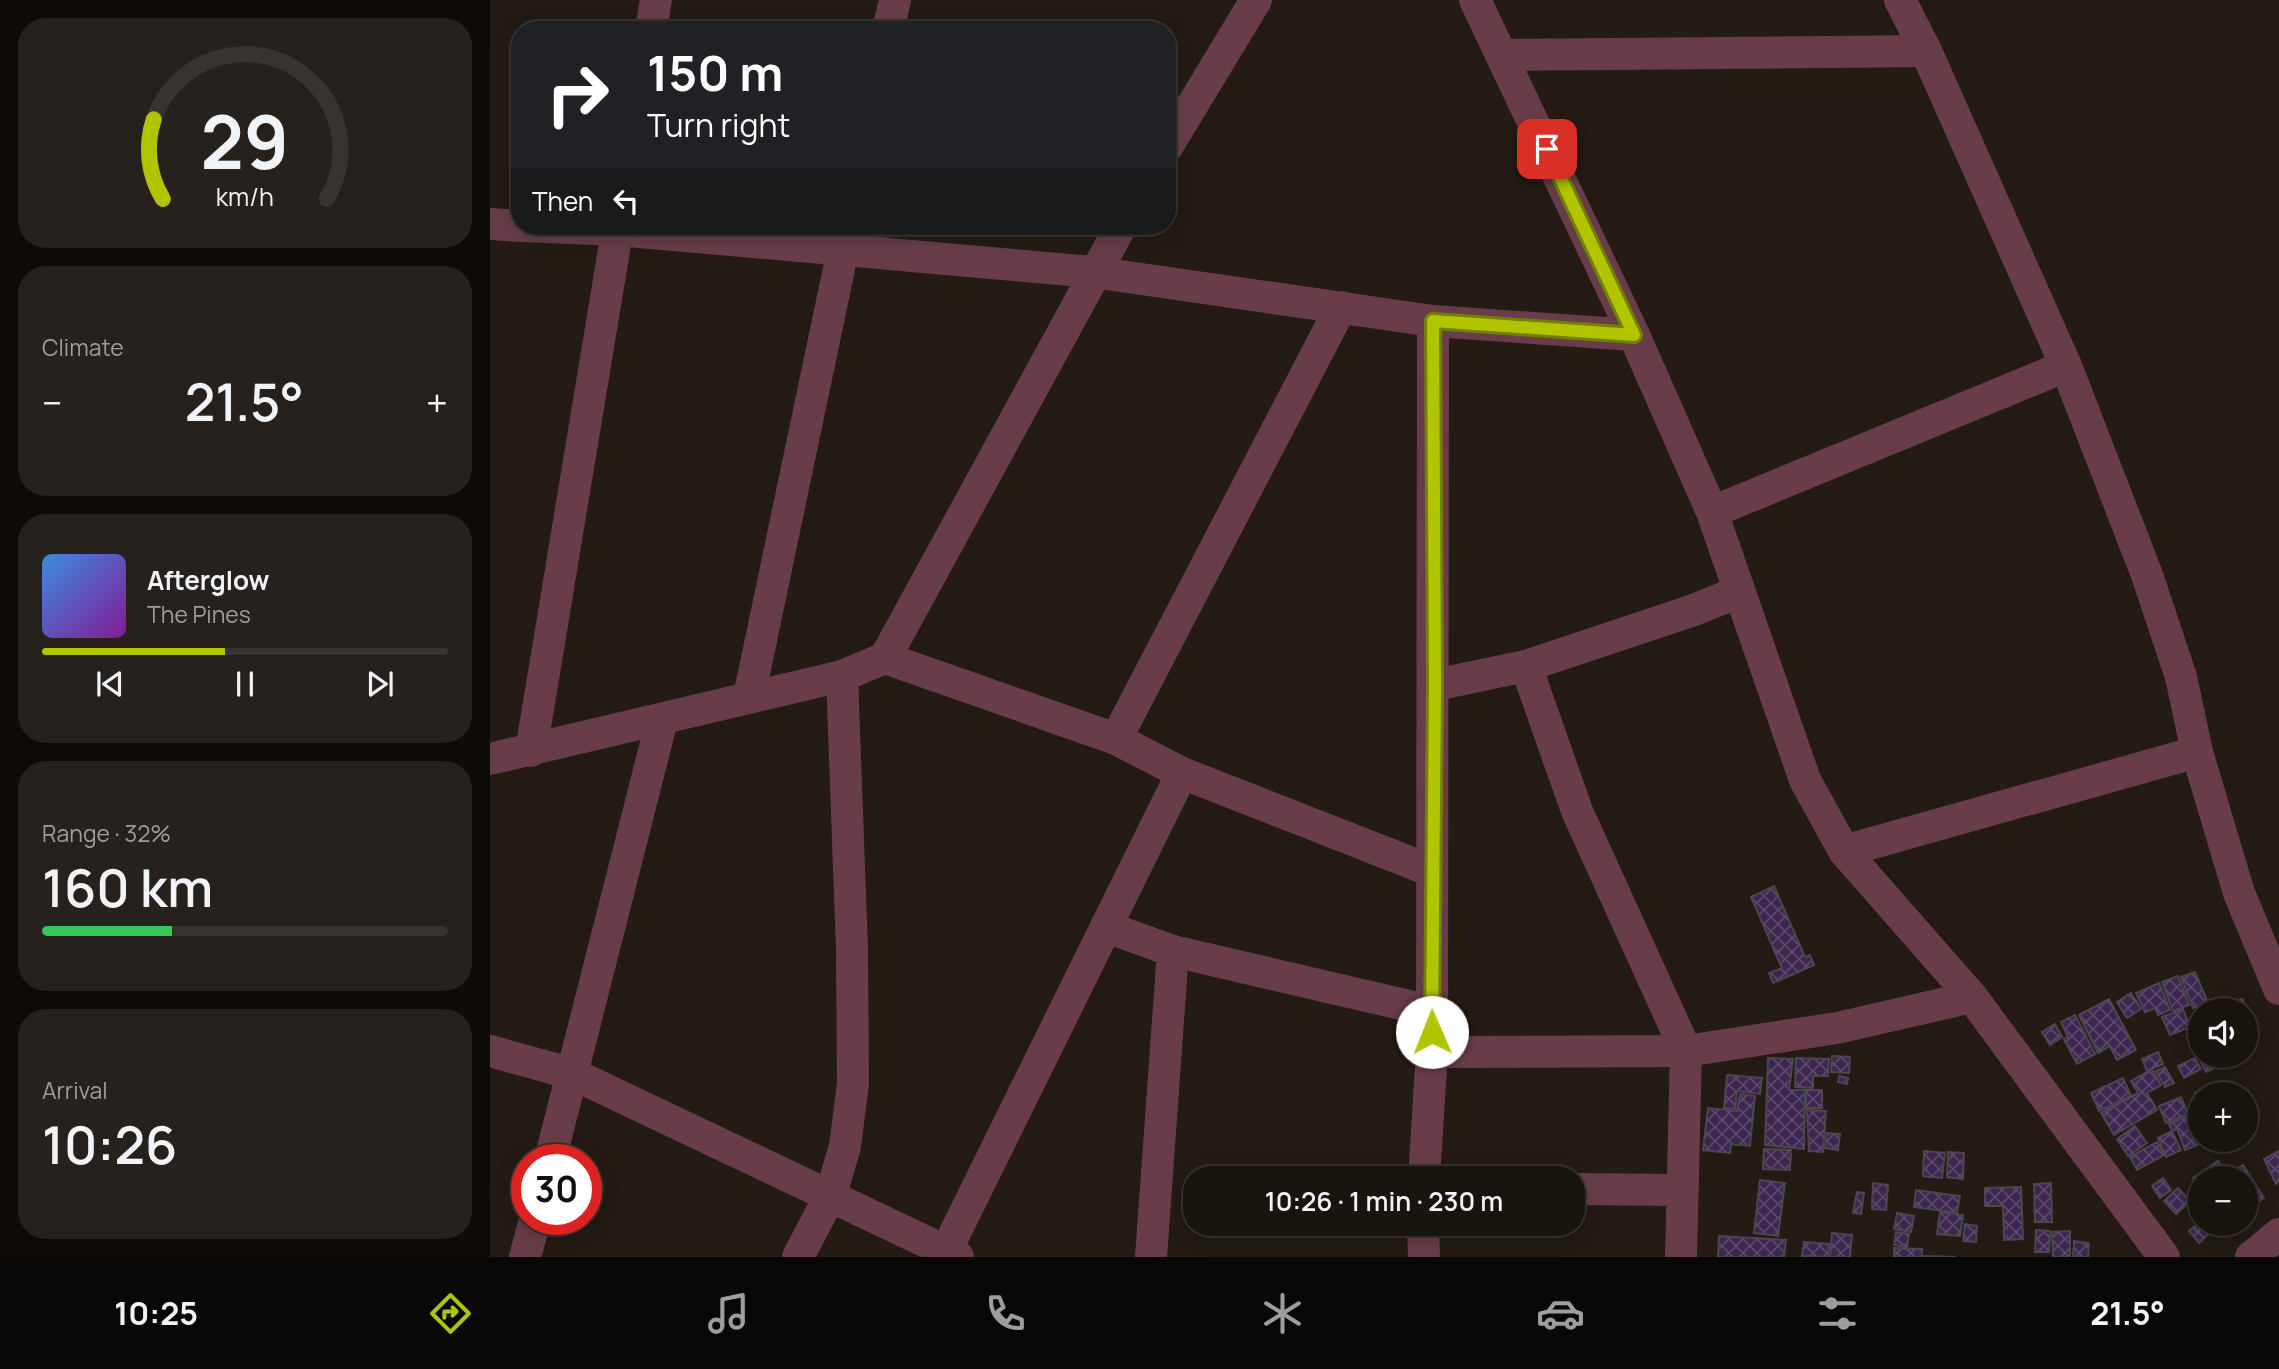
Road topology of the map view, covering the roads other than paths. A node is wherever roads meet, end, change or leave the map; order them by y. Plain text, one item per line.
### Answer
1 (656, 0) edge
2 (895, 0) edge
3 (1256, 0) edge
4 (1475, 0) edge
5 (1900, 0) edge
6 (652, 21) edge
7 (890, 21) edge
8 (1926, 51) junction
9 (1504, 55) junction
10 (1176, 132) edge
11 (490, 224) edge
12 (511, 225) edge
13 (616, 235) edge
14 (762, 235) edge
15 (1116, 235) edge
16 (845, 239) edge
17 (1094, 272) junction
18 (1340, 307) junction
19 (1433, 321) junction
20 (1634, 335) junction
21 (2066, 366) junction
22 (1712, 512) junction
23 (1739, 592) junction
24 (885, 658) junction
25 (1526, 666) junction
26 (842, 676) junction
27 (1435, 685) junction
28 (749, 697) junction
29 (662, 720) junction
30 (1116, 739) junction
31 (531, 751) junction
32 (2197, 752) junction
33 (490, 759) edge
34 (1182, 773) junction
35 (1844, 851) junction
36 (1432, 871) junction
37 (1106, 927) junction
38 (1173, 951) junction
39 (2279, 989) edge
40 (1972, 997) junction
41 (1431, 1011) junction
42 (490, 1051) edge
43 (1686, 1051) junction
44 (1432, 1052) junction
45 (573, 1074) junction
46 (554, 1144) edge
47 (1425, 1166) edge
48 (1585, 1189) edge
49 (1680, 1190) junction
50 (831, 1195) junction
51 (2279, 1234) edge
52 (531, 1235) edge
53 (1423, 1236) edge
54 (952, 1254) edge
55 (2159, 1254) edge
56 (525, 1257) edge
57 (798, 1257) edge
58 (1152, 1257) edge
59 (1424, 1257) edge
60 (1681, 1257) edge
61 (2251, 1257) edge

1 - 6 street
2 - 7 street
3 - 10 street
4 - 9 street
5 - 8 street
8 - 9 street
8 - 21 street
9 - 20 street
11 - 12 street
13 - 31 street
14 - 16 street
15 - 17 street
16 - 17 street
16 - 28 street
17 - 18 street
17 - 24 street
18 - 19 street
18 - 30 street
19 - 20 street
19 - 27 street
20 - 22 street
21 - 22 street
21 - 32 street
22 - 23 street
23 - 25 street
23 - 35 street
24 - 26 street
24 - 30 street
25 - 27 street
25 - 43 street
26 - 28 street
26 - 50 street
27 - 36 street
28 - 29 street
29 - 31 street
29 - 45 street
30 - 34 street
31 - 33 street
32 - 35 street
32 - 39 street
34 - 36 street
34 - 37 street
35 - 40 street
36 - 41 street
37 - 38 street
37 - 54 street
38 - 41 street
38 - 58 street
40 - 43 street
40 - 55 street
41 - 44 street
42 - 45 street
43 - 44 street
43 - 49 street
44 - 47 street
45 - 46 street
45 - 50 street
48 - 49 street
49 - 60 street
50 - 54 street
50 - 57 street
51 - 61 street
52 - 56 street
53 - 59 street

